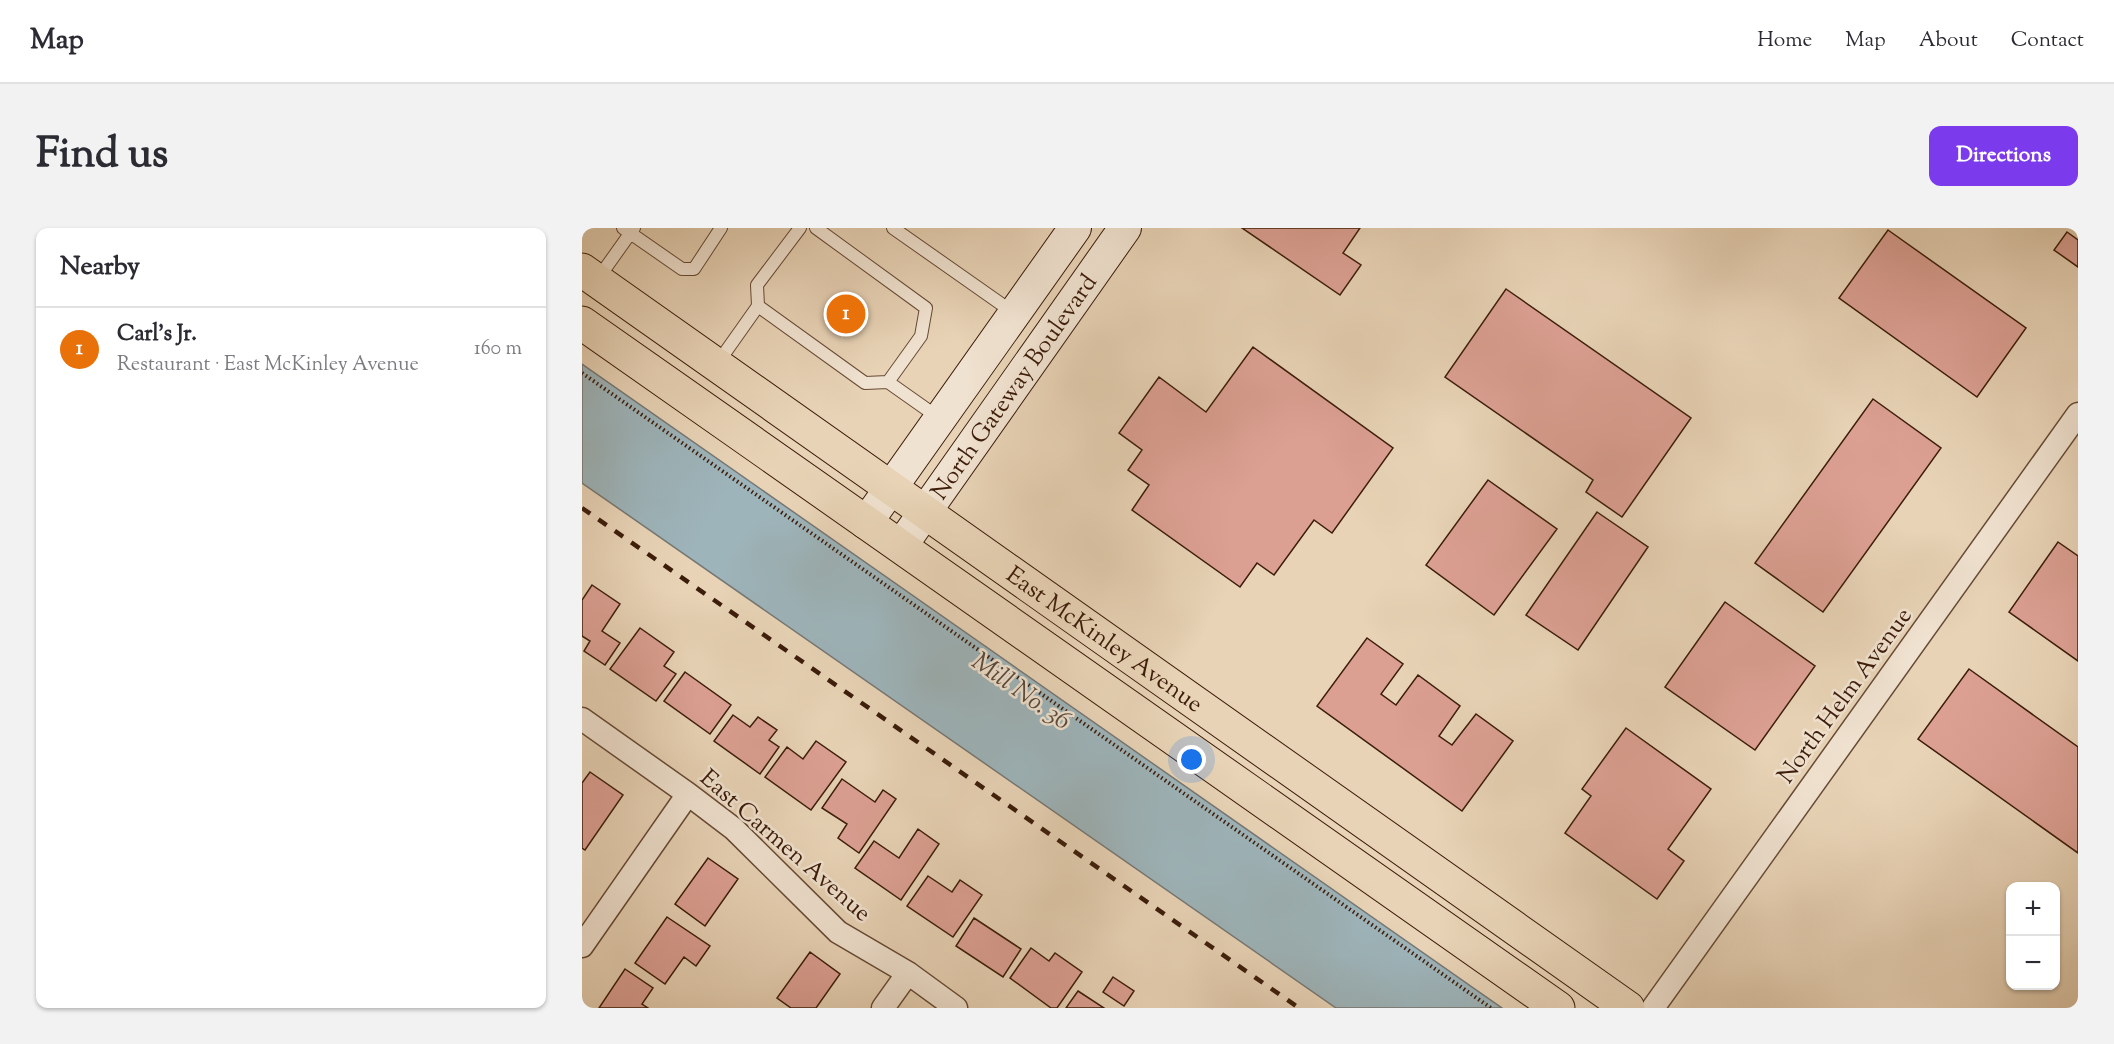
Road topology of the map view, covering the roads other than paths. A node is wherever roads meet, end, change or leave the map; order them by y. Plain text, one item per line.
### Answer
1 (721, 228) edge
2 (800, 228) edge
3 (816, 228) edge
4 (892, 228) edge
5 (1076, 228) edge
6 (1125, 228) edge
7 (629, 230) edge
8 (589, 275) edge
9 (758, 306) junction
10 (1015, 314) junction
11 (582, 323) edge
12 (716, 365) junction
13 (888, 382) junction
14 (2078, 414) edge
15 (940, 419) junction
16 (891, 488) junction
17 (925, 513) junction
18 (866, 523) junction
19 (901, 546) junction
20 (582, 719) edge
21 (687, 794) junction
22 (1393, 892) junction
23 (582, 946) edge
24 (908, 973) junction
25 (883, 1008) edge
26 (956, 1008) edge
27 (1558, 1008) edge
28 (1590, 1008) edge
29 (1628, 1008) edge
30 (1653, 1008) edge

1 - 7 lane
2 - 9 lane
3 - 13 lane
4 - 10 lane
5 - 10 main road, North Gateway Boulevard
6 - 17 main road, North Gateway Boulevard
7 - 8 lane
8 - 12 main road, East McKinley Avenue
9 - 12 lane
9 - 13 lane
10 - 15 main road, North Gateway Boulevard
11 - 18 main road, East McKinley Avenue
12 - 16 main road, East McKinley Avenue
13 - 15 lane
14 - 30 street, North Helm Avenue
15 - 16 main road, North Gateway Boulevard
16 - 17 main road, East McKinley Avenue
16 - 18 main road, North Gateway Boulevard
17 - 19 main road, North Gateway Boulevard
17 - 29 main road, East McKinley Avenue
18 - 19 main road, East McKinley Avenue
19 - 22 main road, East McKinley Avenue
20 - 21 street, East Carmen Avenue
21 - 23 street
21 - 24 street, East Carmen Avenue
22 - 27 main road, East McKinley Avenue
22 - 28 main road
24 - 25 street
24 - 26 street, East Carmen Avenue

